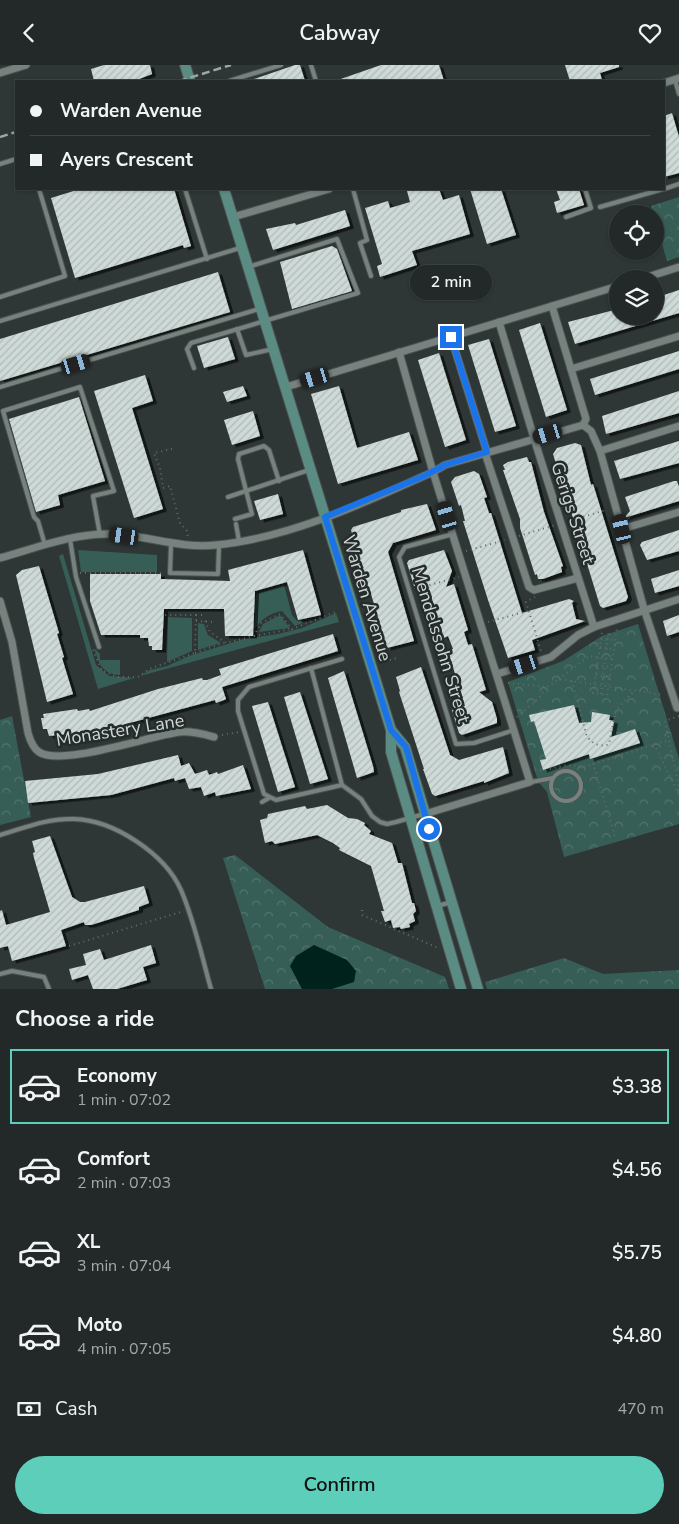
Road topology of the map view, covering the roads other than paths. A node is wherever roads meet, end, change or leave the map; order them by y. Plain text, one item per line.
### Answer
1 (26, 65) edge
2 (185, 65) edge
3 (281, 65) edge
4 (311, 65) edge
5 (0, 73) edge
6 (677, 79) edge
7 (190, 80) edge
8 (232, 80) edge
9 (316, 80) edge
10 (665, 83) edge
11 (679, 94) edge
12 (15, 159) edge
13 (0, 164) edge
14 (679, 184) edge
15 (665, 188) edge
16 (39, 190) edge
17 (186, 190) edge
18 (224, 190) edge
19 (326, 190) edge
20 (353, 190) edge
21 (585, 190) edge
22 (660, 190) edge
23 (600, 207) dead end
24 (233, 217) junction
25 (566, 217) dead end
26 (243, 247) junction
27 (207, 259) junction
28 (248, 267) junction
29 (679, 267) edge
30 (664, 272) edge
31 (371, 276) dead end
32 (609, 289) edge
33 (0, 297) edge
34 (552, 306) junction
35 (261, 309) junction
36 (0, 321) edge
37 (265, 321) junction
38 (499, 322) junction
39 (237, 329) junction
40 (679, 336) edge
41 (451, 337) junction
42 (274, 349) junction
43 (399, 352) junction
44 (194, 368) dead end
45 (571, 369) junction
46 (0, 387) edge
47 (286, 387) junction
48 (579, 425) junction
49 (679, 426) edge
50 (534, 438) junction
51 (600, 451) junction
52 (486, 453) junction
53 (309, 470) junction
54 (433, 472) junction
55 (279, 481) junction
56 (245, 491) junction
57 (228, 497) dead end
58 (679, 512) edge
59 (325, 517) junction
60 (622, 529) junction
61 (453, 534) junction
62 (100, 535) junction
63 (70, 539) junction
64 (239, 542) junction
65 (171, 544) junction
66 (45, 545) junction
67 (218, 545) junction
68 (0, 558) edge
69 (578, 578) junction
70 (679, 599) edge
71 (0, 601) edge
72 (644, 609) junction
73 (594, 627) junction
74 (99, 647) dead end
75 (342, 659) dead end
76 (311, 668) junction
77 (497, 674) junction
78 (677, 708) dead end
79 (391, 730) junction
80 (514, 730) junction
81 (214, 737) road end
82 (553, 778) junction
83 (530, 782) junction
84 (342, 785) junction
85 (269, 798) junction
86 (262, 802) dead end
87 (425, 814) junction
88 (410, 818) junction
89 (0, 835) edge
90 (452, 902) junction
91 (437, 906) junction
92 (0, 974) edge
93 (49, 989) edge
94 (211, 989) edge
95 (461, 989) edge
96 (478, 989) edge

1 - 5 street
2 - 7 main road
3 - 8 lane
4 - 9 lane
6 - 10 street
6 - 11 lane
12 - 13 lane
14 - 15 lane
16 - 33 lane
17 - 27 lane
18 - 24 main road, Warden Avenue
19 - 24 street
20 - 31 lane
21 - 25 lane
22 - 23 lane
24 - 26 main road, Warden Avenue
26 - 27 lane
26 - 28 main road, Warden Avenue
27 - 36 lane
28 - 35 main road, Warden Avenue
28 - 37 lane
29 - 30 street
32 - 34 street
34 - 38 street
34 - 45 street
35 - 37 main road, Warden Avenue
35 - 46 lane
37 - 39 lane
37 - 42 main road, Warden Avenue
38 - 41 street
38 - 50 street, Gerigs Street
39 - 42 lane
39 - 44 lane
40 - 45 street
41 - 43 street
41 - 52 street
42 - 47 main road, Warden Avenue
43 - 47 street
43 - 54 street
45 - 48 street
47 - 53 main road, Warden Avenue
48 - 50 street
48 - 51 street
49 - 51 street
50 - 52 street
50 - 69 street, Gerigs Street
51 - 60 street
52 - 54 street
52 - 69 street
53 - 55 lane
53 - 59 main road, Warden Avenue
54 - 59 street
54 - 61 street
55 - 56 lane
55 - 56 lane
56 - 57 lane
56 - 64 lane
58 - 60 street
59 - 64 street
59 - 79 main road, Warden Avenue
60 - 72 street
61 - 77 street
61 - 80 lane, Mendelssohn Street
62 - 63 street
62 - 65 street
62 - 66 lane
63 - 66 street
63 - 74 lane
64 - 67 street
65 - 67 street
65 - 67 lane
66 - 68 street
69 - 73 street, Gerigs Street
70 - 72 street
71 - 81 street, Monastery Lane
72 - 73 street
72 - 78 street
73 - 77 street
75 - 76 lane
76 - 84 lane
76 - 85 lane
77 - 80 street
79 - 87 main road, Warden Avenue
79 - 88 main road, Warden Avenue
80 - 83 street
82 - 82 lane
82 - 83 lane
83 - 87 street
84 - 85 lane
84 - 88 lane
85 - 86 lane
87 - 88 lane
87 - 90 main road, Warden Avenue
88 - 91 main road, Warden Avenue
89 - 94 lane
90 - 91 lane
90 - 96 main road, Warden Avenue
91 - 95 main road, Warden Avenue
92 - 93 lane

